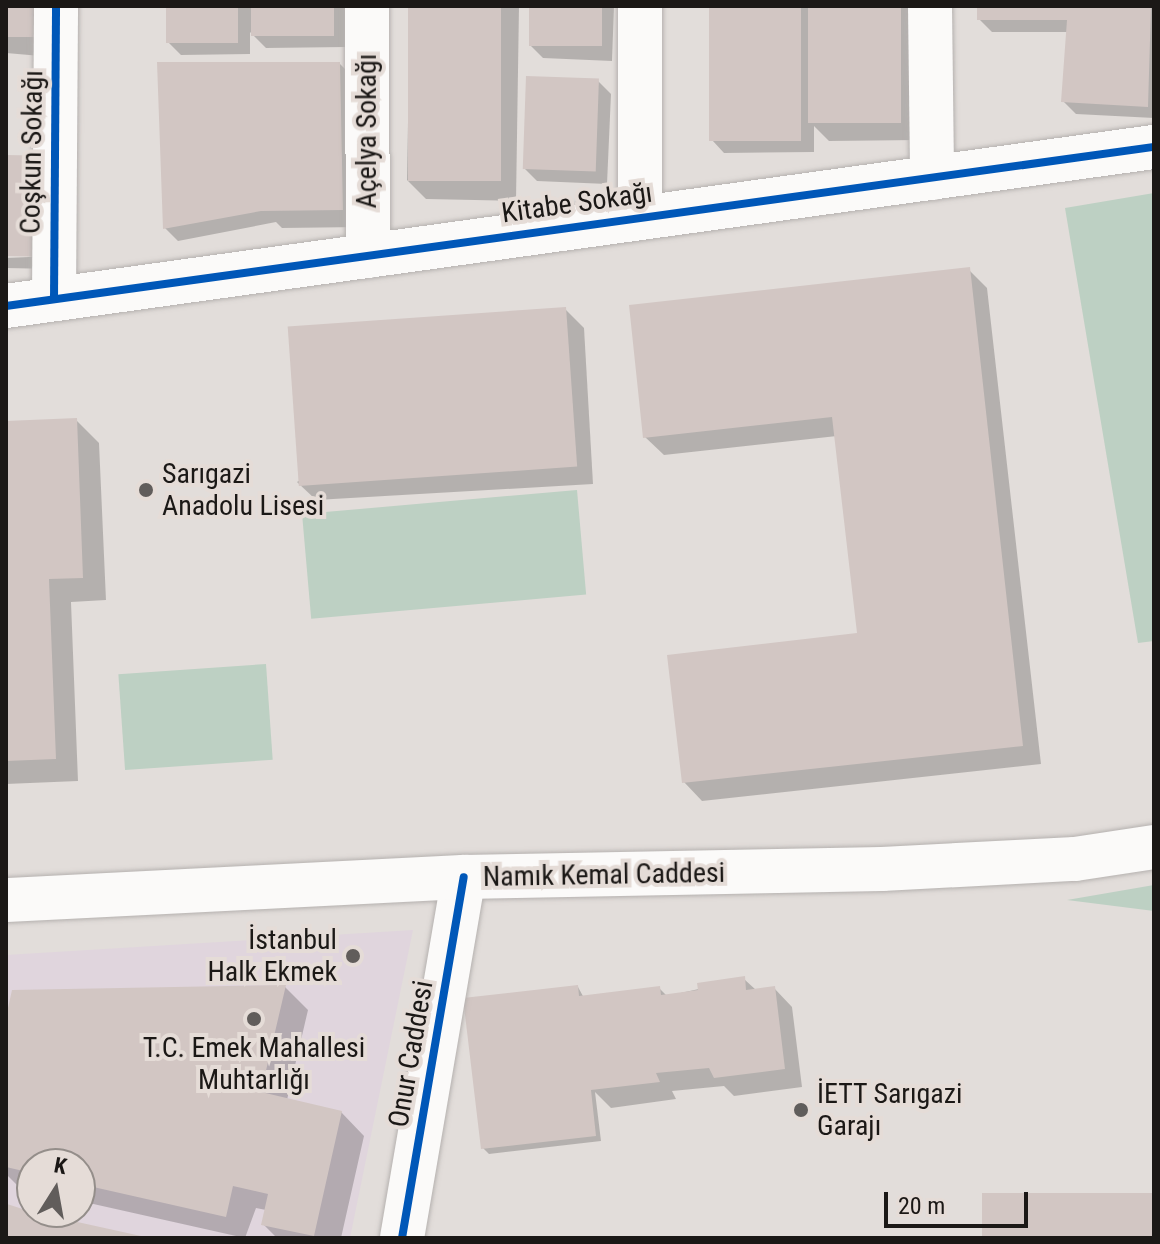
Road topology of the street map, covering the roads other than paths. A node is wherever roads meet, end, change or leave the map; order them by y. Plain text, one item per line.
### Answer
1 (56, 6) edge
2 (367, 6) edge
3 (640, 6) edge
4 (930, 6) edge
5 (1154, 147) edge
6 (932, 178) junction
7 (640, 216) junction
8 (368, 256) junction
9 (54, 299) junction
10 (6, 306) edge
11 (1154, 847) edge
12 (464, 877) junction
13 (6, 900) edge
14 (402, 1238) edge

1 - 9 street, Coşkun Sokağı
2 - 8 street, Açelya Sokağı
3 - 7 street
4 - 6 street
5 - 6 street, Kitabe Sokağı
6 - 7 street, Kitabe Sokağı
7 - 8 street, Kitabe Sokağı
8 - 9 street, Kitabe Sokağı
9 - 10 street, Kitabe Sokağı
11 - 12 street, Namık Kemal Caddesi
12 - 13 street, Namık Kemal Caddesi
12 - 14 street, Onur Caddesi

